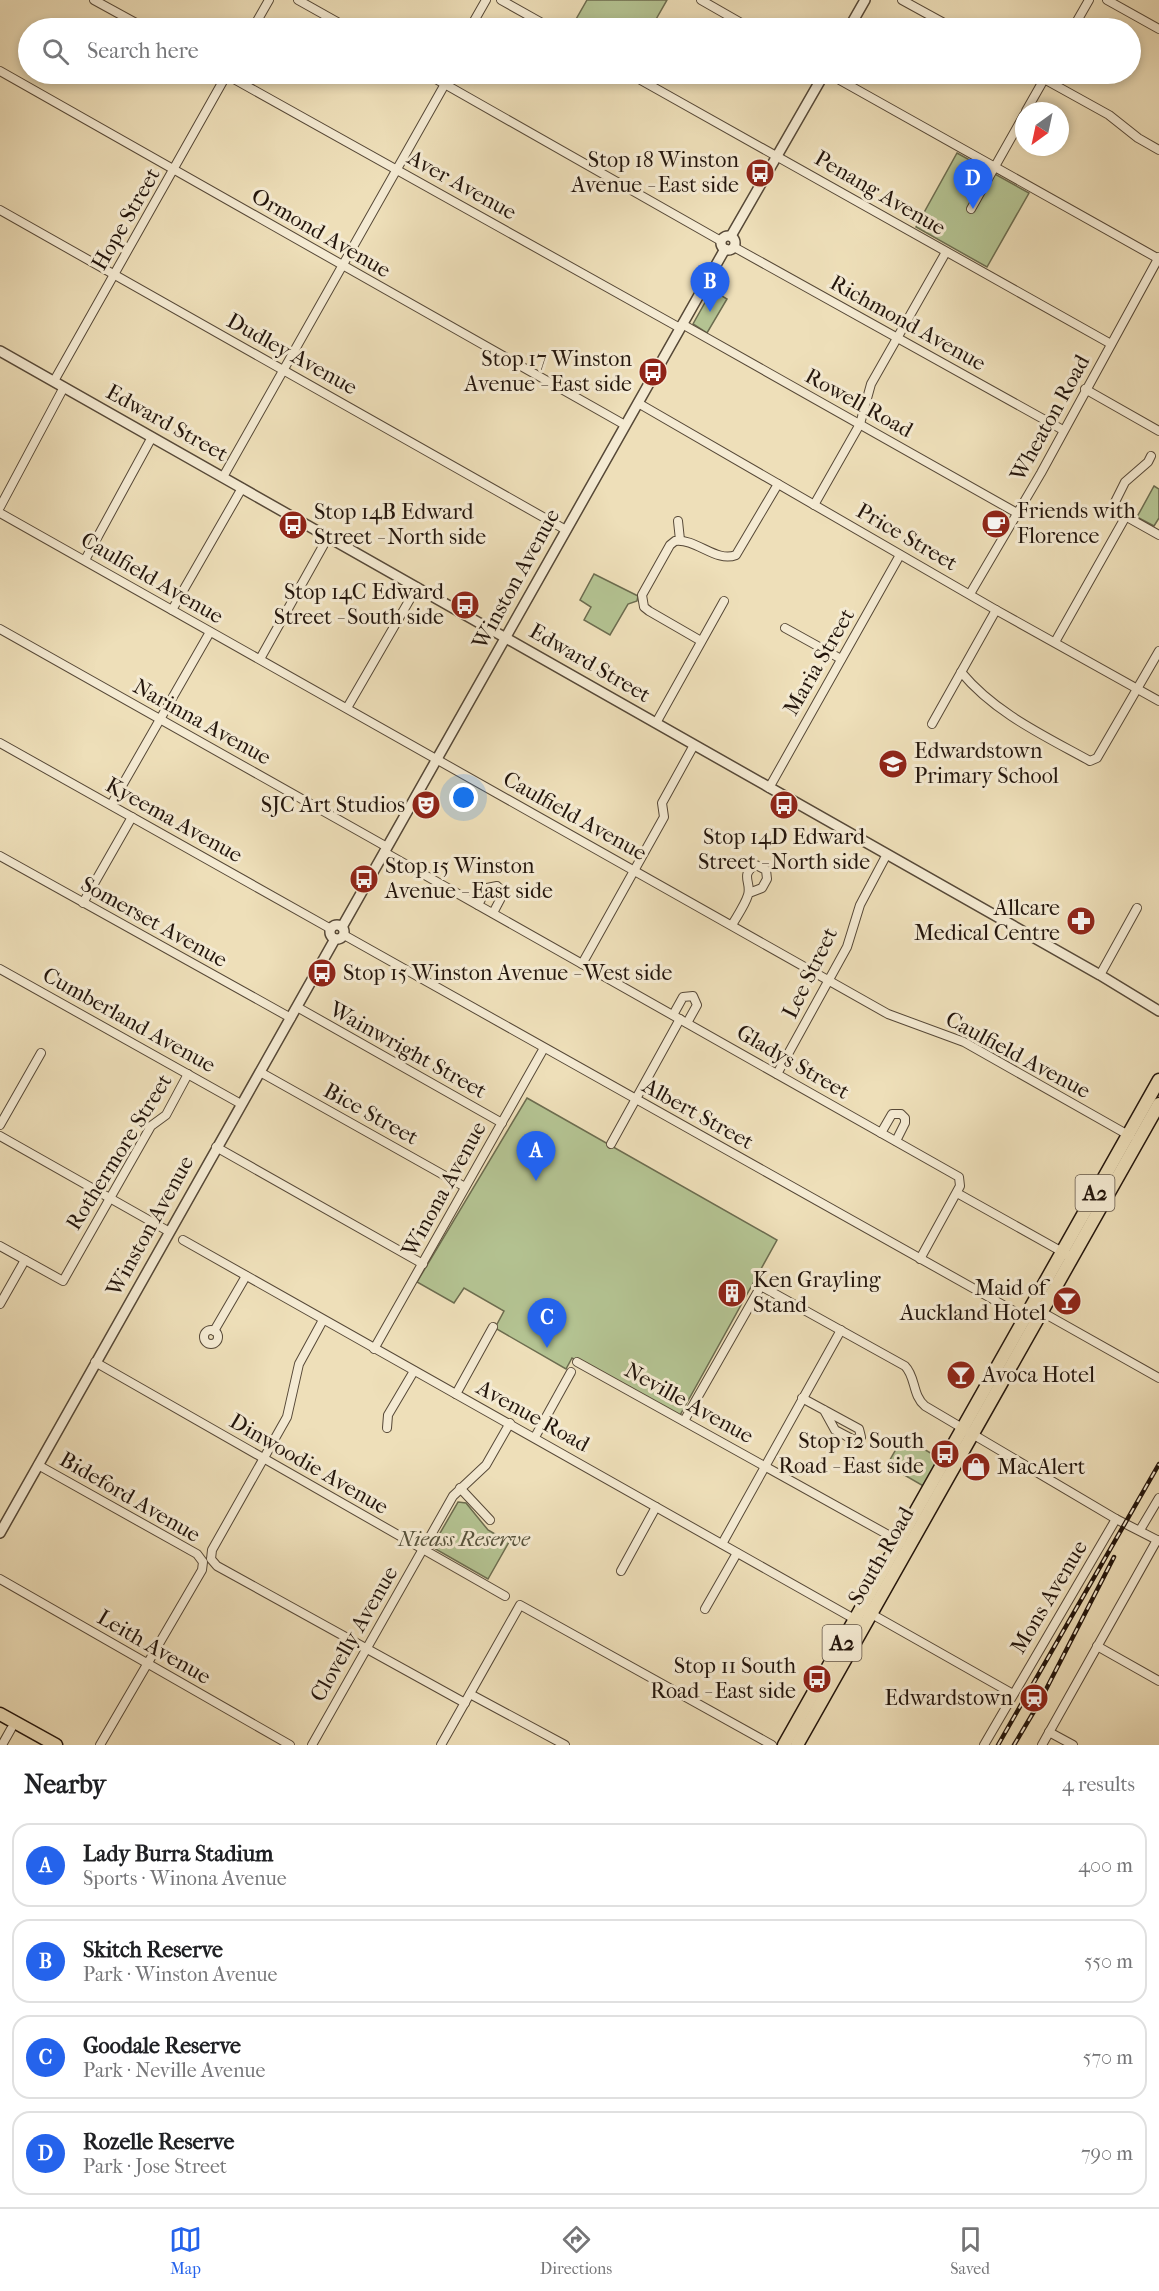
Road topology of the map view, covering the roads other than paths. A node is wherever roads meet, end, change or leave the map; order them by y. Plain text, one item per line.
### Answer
1 (94, 0) edge
2 (269, 0) edge
3 (298, 0) edge
4 (486, 0) edge
5 (501, 0) edge
6 (700, 0) edge
7 (865, 0) edge
8 (902, 0) edge
9 (1089, 0) edge
10 (1107, 0) edge
11 (127, 18) edge
12 (259, 18) edge
13 (330, 18) edge
14 (476, 18) edge
15 (533, 18) edge
16 (732, 18) edge
17 (855, 18) edge
18 (935, 18) edge
19 (1079, 18) edge
20 (1139, 18) edge
21 (1141, 19) edge
22 (1159, 29) edge
23 (0, 71) edge
24 (18, 81) edge
25 (23, 84) edge
26 (221, 84) edge
27 (244, 84) edge
28 (440, 84) edge
29 (452, 84) edge
30 (648, 84) edge
31 (818, 84) edge
32 (847, 84) edge
33 (1041, 84) edge
34 (1059, 84) edge
35 (1031, 102) edge
36 (1015, 131) edge
37 (1159, 150) edge
38 (778, 156) junction
39 (995, 167) junction
40 (396, 169) junction
41 (174, 170) junction
42 (971, 209) dead end
43 (0, 210) edge
44 (727, 246) junction
45 (946, 252) junction
46 (1159, 258) edge
47 (342, 265) junction
48 (115, 275) junction
49 (681, 326) junction
50 (899, 338) junction
51 (1111, 344) junction
52 (0, 351) edge
53 (283, 370) junction
54 (54, 381) junction
55 (64, 387) junction
56 (1085, 389) junction
57 (638, 403) junction
58 (860, 424) junction
59 (625, 425) junction
60 (1063, 430) junction
61 (1159, 431) edge
62 (152, 437) junction
63 (1157, 468) dead end
64 (223, 477) junction
65 (778, 484) junction
66 (242, 488) junction
67 (814, 505) junction
68 (0, 507) edge
69 (0, 513) edge
70 (1017, 513) junction
71 (1126, 516) junction
72 (678, 521) dead end
73 (566, 530) junction
74 (1159, 535) edge
75 (328, 537) junction
76 (680, 540) junction
77 (900, 555) junction
78 (85, 560) junction
79 (417, 587) junction
80 (970, 594) junction
81 (724, 601) dead end
82 (172, 610) junction
83 (996, 610) junction
84 (785, 628) dead end
85 (0, 629) edge
86 (210, 632) junction
87 (506, 637) junction
88 (701, 641) junction
89 (1055, 642) junction
90 (1159, 651) edge
91 (261, 659) junction
92 (841, 659) junction
93 (961, 672) junction
94 (1138, 688) junction
95 (1159, 701) edge
96 (347, 708) junction
97 (160, 719) junction
98 (656, 723) junction
99 (932, 724) dead end
100 (0, 743) edge
101 (694, 745) junction
102 (436, 759) junction
103 (769, 788) junction
104 (111, 805) junction
105 (132, 817) junction
106 (386, 849) junction
107 (886, 854) junction
108 (0, 856) edge
109 (634, 869) junction
110 (749, 893) dead end
111 (83, 903) junction
112 (478, 905) junction
113 (1137, 908) dead end
114 (493, 913) junction
115 (732, 925) junction
116 (331, 929) joint
117 (340, 934) junction
118 (582, 964) junction
119 (0, 969) edge
120 (1100, 975) junction
121 (830, 981) junction
122 (297, 1007) junction
123 (1159, 1011) edge
124 (291, 1018) junction
125 (680, 1019) junction
126 (544, 1048) junction
127 (41, 1053) dead end
128 (260, 1072) junction
129 (188, 1074) junction
130 (777, 1074) junction
131 (1159, 1080) edge
132 (635, 1099) junction
133 (241, 1104) junction
134 (1159, 1104) edge
135 (502, 1123) junction
136 (0, 1125) edge
137 (881, 1133) junction
138 (0, 1136) edge
139 (1133, 1137) junction
140 (896, 1141) junction
141 (611, 1144) dead end
142 (216, 1147) junction
143 (465, 1187) junction
144 (959, 1190) junction
145 (110, 1199) junction
146 (168, 1232) junction
147 (183, 1240) dead end
148 (0, 1246) edge
149 (1067, 1255) junction
150 (920, 1259) junction
151 (25, 1260) junction
152 (423, 1264) junction
153 (246, 1276) junction
154 (0, 1304) edge
155 (1033, 1315) junction
156 (323, 1320) junction
157 (493, 1327) dead end
158 (841, 1330) junction
159 (214, 1331) dead end
160 (374, 1348) junction
161 (95, 1362) junction
162 (577, 1362) dead end
163 (414, 1371) junction
164 (571, 1372) dead end
165 (1159, 1378) edge
166 (456, 1394) junction
167 (802, 1398) junction
168 (824, 1410) junction
169 (684, 1421) junction
170 (510, 1423) junction
171 (387, 1428) dead end
172 (962, 1428) junction
173 (973, 1436) junction
174 (535, 1437) junction
175 (264, 1458) junction
176 (38, 1465) junction
177 (765, 1466) junction
178 (460, 1488) junction
179 (1159, 1498) edge
180 (656, 1507) junction
181 (1116, 1519) junction
182 (490, 1520) dead end
183 (1140, 1530) junction
184 (0, 1533) edge
185 (1158, 1541) edge
186 (722, 1544) junction
187 (904, 1544) junction
188 (423, 1550) junction
189 (737, 1553) junction
190 (207, 1560) junction
191 (621, 1571) dead end
192 (0, 1580) edge
193 (505, 1596) dead end
194 (705, 1609) dead end
195 (863, 1617) junction
196 (1097, 1646) junction
197 (366, 1649) junction
198 (147, 1663) junction
199 (1159, 1681) edge
200 (470, 1694) junction
201 (1013, 1694) junction
202 (465, 1703) junction
203 (0, 1714) edge
204 (9, 1725) edge
205 (1049, 1732) junction
206 (2, 1745) edge
207 (39, 1745) edge
208 (56, 1745) edge
209 (100, 1745) edge
210 (290, 1745) edge
211 (312, 1745) edge
212 (441, 1745) edge
213 (565, 1745) edge
214 (772, 1745) edge
215 (784, 1745) edge
216 (797, 1745) edge
217 (984, 1745) edge
218 (1042, 1745) edge
219 (1073, 1745) edge

1 - 11 street
2 - 12 street
3 - 13 street
4 - 14 street
5 - 15 street
6 - 16 street
7 - 17 street
8 - 18 street
9 - 19 street
10 - 20 street
21 - 22 street
23 - 24 street, Ormond Avenue
25 - 41 street, Ormond Avenue
26 - 41 street, Hope Street
27 - 40 street, Aver Avenue
28 - 40 street
29 - 44 street, Richmond Avenue
30 - 38 street, Penang Avenue
31 - 38 street
32 - 39 street
33 - 35 street
34 - 37 street
36 - 39 street
38 - 44 street
38 - 45 street, Penang Avenue
39 - 42 street
39 - 46 street
40 - 47 street
40 - 49 street, Aver Avenue
41 - 47 street, Ormond Avenue
41 - 48 street, Hope Street
43 - 48 street, Dudley Avenue
44 - 49 street, Winston Avenue
44 - 50 street, Richmond Avenue
45 - 50 street
45 - 51 street, Penang Avenue
46 - 51 street, Wheaton Road
47 - 53 street
47 - 59 street, Ormond Avenue
48 - 53 street, Dudley Avenue
48 - 54 street, Hope Street
49 - 57 street, Winston Avenue
49 - 58 street, Rowell Road
50 - 58 street
50 - 60 street, Richmond Avenue
51 - 56 street, Wheaton Road
52 - 54 street, Edward Street
53 - 64 street
53 - 73 street, Dudley Avenue
54 - 55 street, Edward Street
55 - 62 street, Edward Street
55 - 68 street
56 - 60 street, Wheaton Road
56 - 61 street
57 - 59 street, Winston Avenue
57 - 65 street, Price Street
58 - 67 street
58 - 70 street, Rowell Road
59 - 73 street, Winston Avenue
60 - 70 street, Wheaton Road
62 - 64 street, Edward Street
62 - 78 street
63 - 71 street
64 - 66 street, Edward Street
65 - 67 street, Price Street
65 - 76 street
66 - 75 street, Edward Street
66 - 82 street
67 - 77 street, Price Street
69 - 78 street, Caulfield Avenue
70 - 80 street, Wheaton Road
71 - 74 street
71 - 89 street
72 - 76 street
73 - 87 street, Winston Avenue
75 - 79 street, Edward Street
75 - 91 street
76 - 88 street
77 - 80 street, Price Street
77 - 92 street, Maria Street
78 - 82 street, Caulfield Avenue
79 - 87 street, Edward Street
79 - 96 street
80 - 83 street, Price Street
81 - 88 street
82 - 86 street, Caulfield Avenue
83 - 89 street, Price Street
83 - 93 street
84 - 92 street
85 - 97 street, Narinna Avenue
86 - 91 street, Caulfield Avenue
86 - 97 street
87 - 98 street, Edward Street
87 - 102 street, Winston Avenue
88 - 98 street
89 - 94 street, Price Street
90 - 94 street
91 - 96 street, Caulfield Avenue
92 - 103 street, Maria Street
93 - 94 street
93 - 99 street
94 - 95 street, Price Street
96 - 102 street, Caulfield Avenue
97 - 104 street
97 - 106 street, Narinna Avenue
98 - 101 street, Edward Street
100 - 104 street, Kyeema Avenue
101 - 103 street, Edward Street
101 - 109 street
102 - 106 street, Winston Avenue
102 - 109 street, Caulfield Avenue
103 - 107 street, Edward Street
104 - 105 street, Kyeema Avenue
105 - 111 street
105 - 116 street, Kyeema Avenue
106 - 112 street, Gladys Street
106 - 117 street, Winston Avenue
107 - 120 street, Edward Street
107 - 121 street, Lee Street
108 - 111 street, Somerset Avenue
109 - 115 street, Caulfield Avenue
109 - 118 street
110 - 115 street
111 - 124 street, Somerset Avenue
112 - 114 street, Gladys Street
112 - 114 street
113 - 120 street
114 - 118 street, Gladys Street
115 - 121 street, Caulfield Avenue
116 - 117 street
117 - 122 street, Winston Avenue
117 - 126 street, Albert Street
118 - 125 street, Gladys Street
119 - 129 street, Cumberland Avenue
120 - 123 street, Edward Street
121 - 130 street, Lee Street
121 - 139 street, Caulfield Avenue
122 - 124 street, Winston Avenue
122 - 135 street, Wainwright Street
124 - 128 street, Winston Avenue
125 - 130 street, Gladys Street
125 - 132 street
126 - 132 street, Albert Street
126 - 135 street, Winona Avenue
127 - 136 street
128 - 133 street, Winston Avenue
128 - 143 street, Bice Street
129 - 133 street, Cumberland Avenue
129 - 145 street, Rothermore Street
130 - 137 street, Gladys Street
131 - 139 highway, South Road / A2
132 - 141 street
132 - 150 street, Albert Street
133 - 142 street, Winston Avenue
134 - 139 highway, South Road / A2
135 - 143 street, Winona Avenue
137 - 140 street, Gladys Street
137 - 140 street
138 - 145 street
139 - 149 highway, South Road / A2
140 - 144 street, Gladys Street
142 - 146 street, Winston Avenue
142 - 152 street
143 - 152 street, Winona Avenue
144 - 149 street, Gladys Street
144 - 150 street
145 - 146 street
145 - 151 street, Rothermore Street
146 - 161 street, Winston Avenue
147 - 153 street, Avenue Road
148 - 151 street
149 - 155 highway, South Road / A2
150 - 155 street, Albert Street
151 - 154 street
152 - 160 street, Winona Avenue
153 - 156 street, Avenue Road
153 - 159 street
155 - 165 street, Albert Street
155 - 172 highway, South Road / A2
155 - 173 highway, South Road / A2
156 - 160 street, Avenue Road
156 - 175 street
157 - 166 street
158 - 167 street
158 - 169 street
158 - 172 street
160 - 163 street, Avenue Road
161 - 175 street, Dinwoodie Avenue
161 - 176 street, Winston Avenue
162 - 169 street, Neville Avenue
163 - 166 street, Avenue Road
163 - 171 street
164 - 174 street
166 - 170 street, Avenue Road
167 - 168 street
167 - 177 street
168 - 168 street
169 - 177 street, Neville Avenue
170 - 174 street, Avenue Road
170 - 178 street, Clovelly Avenue
172 - 173 street
172 - 187 highway, South Road / A2
173 - 181 street
173 - 187 highway, South Road / A2
174 - 180 street, Avenue Road
175 - 188 street, Dinwoodie Avenue
175 - 190 street
176 - 184 street, Winston Avenue
176 - 190 street, Bideford Avenue
177 - 186 street
177 - 187 street, Neville Avenue
178 - 182 street
178 - 188 street, Clovelly Avenue
179 - 183 street
180 - 186 street, Avenue Road
180 - 191 street
181 - 183 street
181 - 201 street, Mons Avenue
183 - 185 street
185 - 196 street
186 - 189 street, Avenue Road
187 - 195 highway, South Road / A2
188 - 193 street, Dinwoodie Avenue
188 - 197 street, Clovelly Avenue
189 - 194 street
189 - 195 street, Avenue Road
190 - 197 street, Bideford Avenue
190 - 198 street
192 - 198 street, Leith Avenue
195 - 201 street, Avenue Road
195 - 215 highway, South Road / A2
195 - 216 highway, South Road / A2
196 - 199 street
196 - 205 street
197 - 202 street, Bideford Avenue
197 - 211 street, Clovelly Avenue
198 - 209 street
198 - 210 street, Leith Avenue
200 - 202 street
200 - 213 street
200 - 214 street
201 - 217 street, Mons Avenue
202 - 212 street
203 - 204 highway
204 - 206 street
204 - 207 highway
204 - 208 highway
205 - 218 street
205 - 219 street

